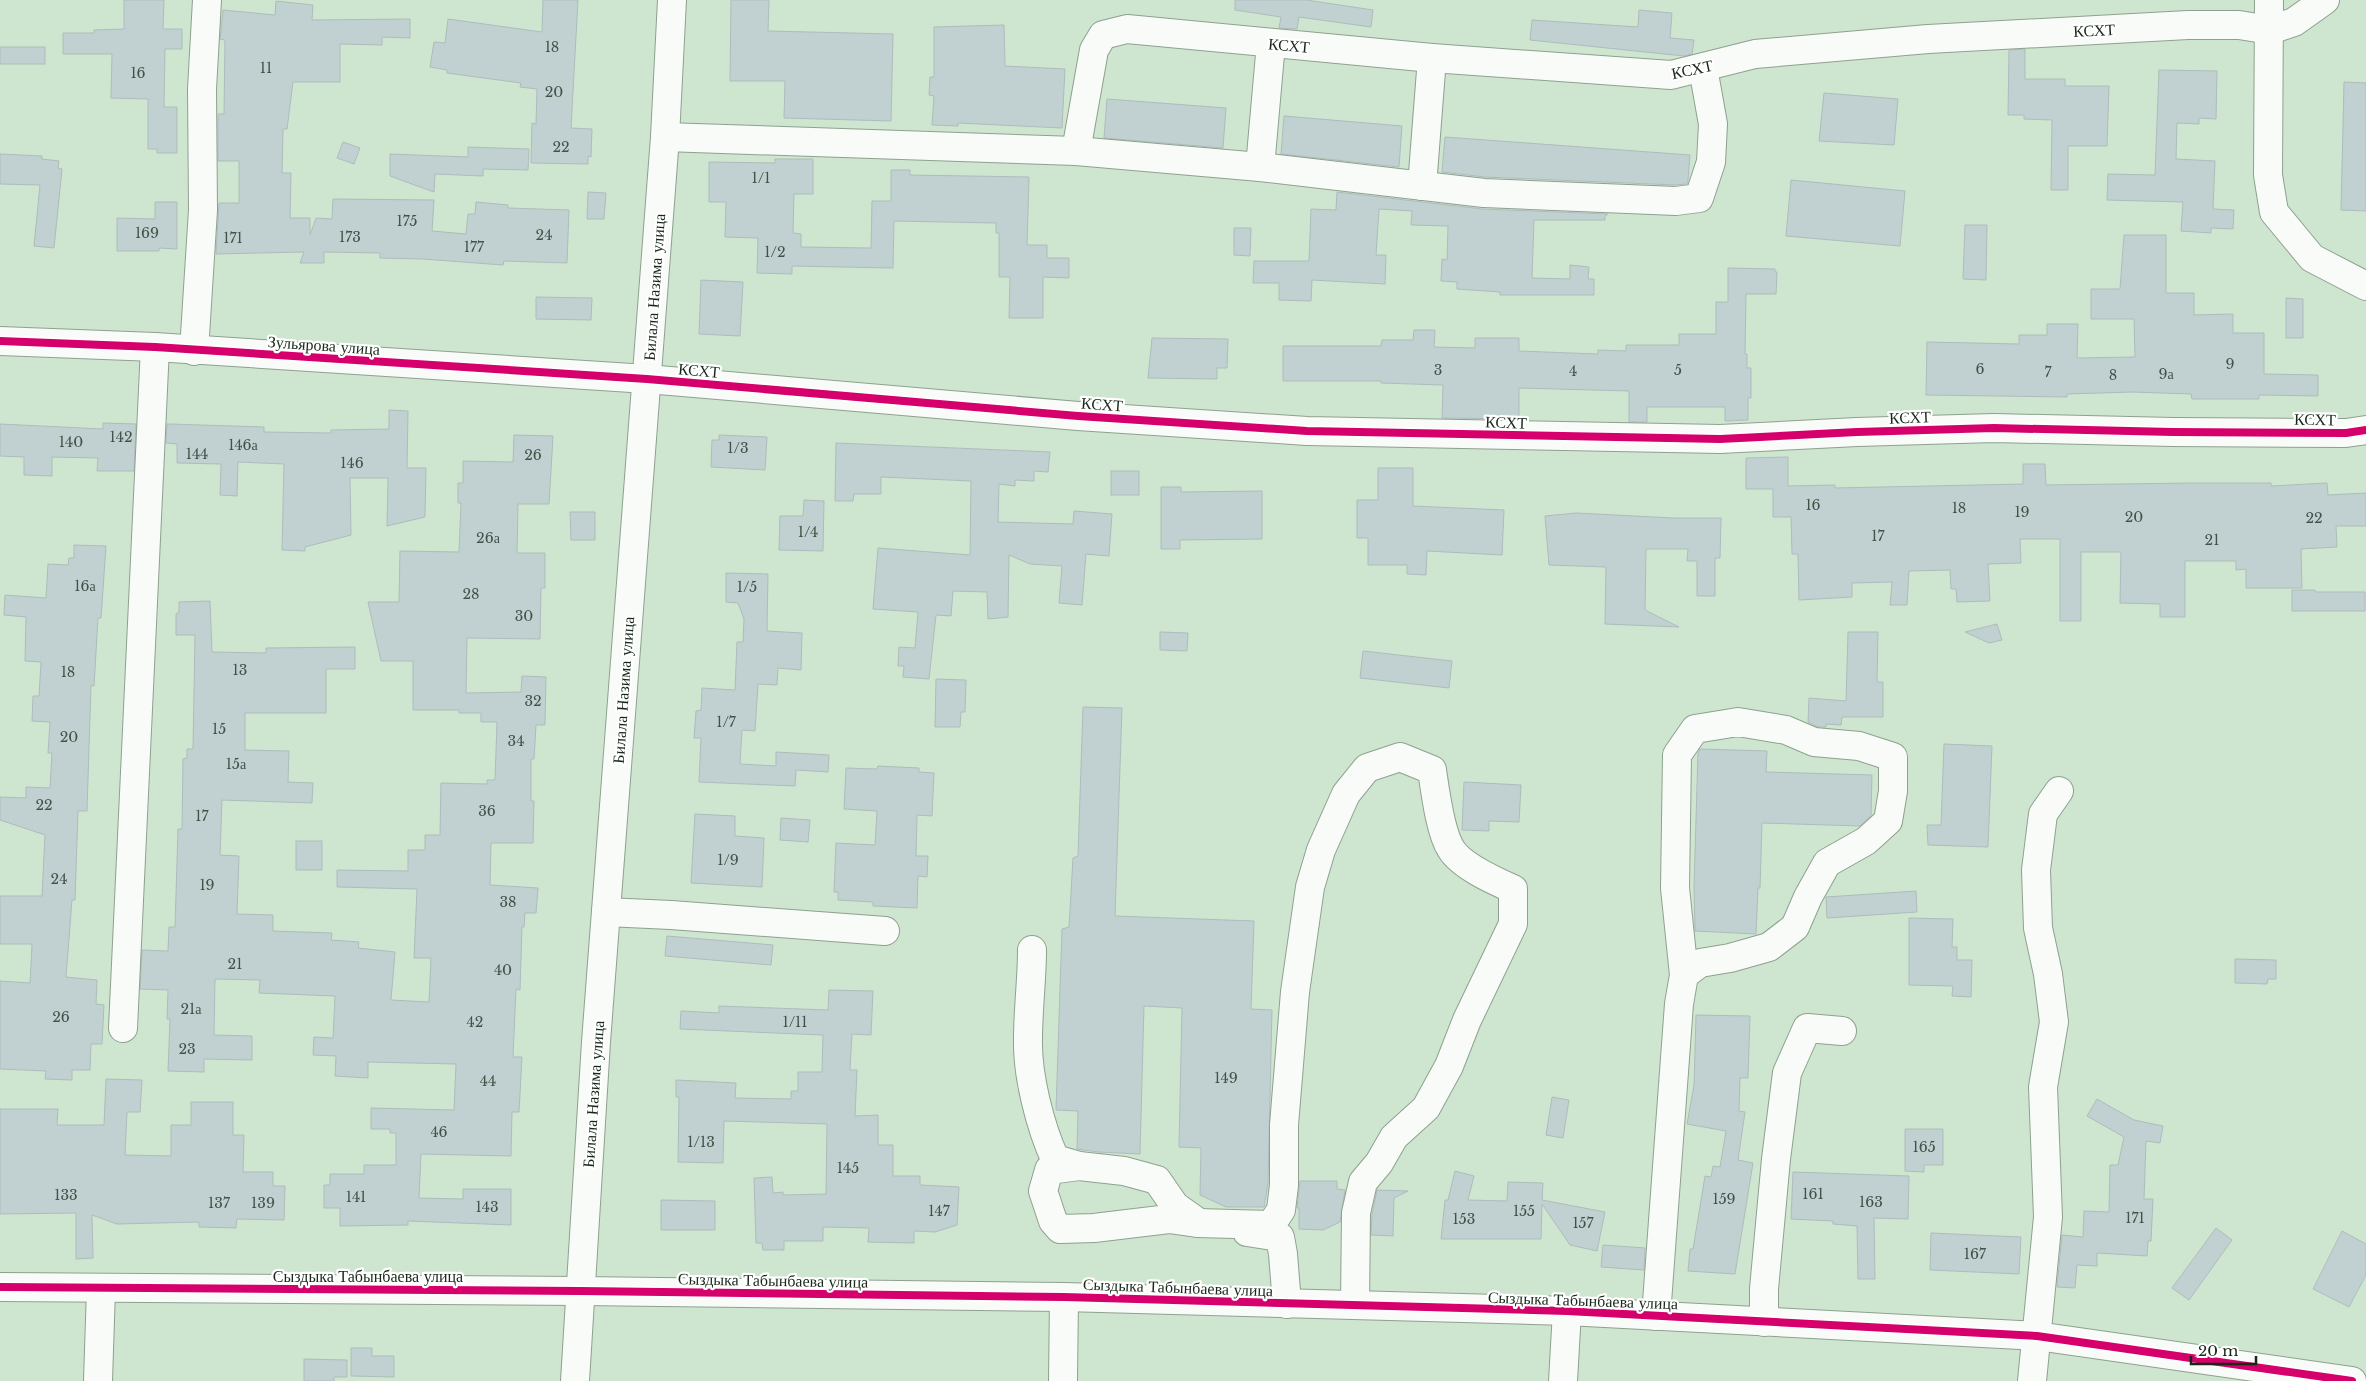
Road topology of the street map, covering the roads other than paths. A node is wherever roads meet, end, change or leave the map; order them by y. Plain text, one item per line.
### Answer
1 (207, 0) edge
2 (672, 0) edge
3 (2269, 0) edge
4 (2325, 0) edge
5 (2270, 30) junction
6 (1271, 43) junction
7 (1432, 58) junction
8 (1703, 68) junction
9 (665, 136) junction
10 (1076, 152) junction
11 (1260, 167) junction
12 (1422, 186) junction
13 (2366, 286) edge
14 (0, 341) edge
15 (155, 347) junction
16 (194, 351) junction
17 (647, 379) junction
18 (2366, 430) edge
19 (2059, 791) dead end
20 (606, 912) junction
21 (885, 931) dead end
22 (1032, 950) dead end
23 (1684, 975) junction
24 (123, 1028) dead end
25 (1842, 1031) dead end
26 (1078, 1166) junction
27 (1197, 1223) junction
28 (0, 1287) edge
29 (101, 1289) junction
30 (580, 1290) junction
31 (1064, 1298) junction
32 (1286, 1304) junction
33 (1355, 1306) junction
34 (1567, 1311) junction
35 (1656, 1316) junction
36 (1764, 1322) junction
37 (2037, 1336) junction
38 (98, 1381) edge
39 (575, 1381) edge
40 (1063, 1381) edge
41 (1563, 1381) edge
42 (2032, 1381) edge
43 (2352, 1381) edge

1 - 16 street
2 - 9 street, Билала Назима улица
3 - 5 street
4 - 5 street
5 - 8 street, КСХТ
5 - 13 street
6 - 7 street, КСХТ
6 - 10 street, КСХТ
6 - 11 street
7 - 8 street, КСХТ
7 - 12 street
8 - 12 street
9 - 10 street
9 - 17 street, Билала Назима улица
10 - 11 street
11 - 12 street
14 - 15 street, Зульярова улица
15 - 16 street, Зульярова улица
15 - 24 street
16 - 17 street, Зульярова улица
17 - 18 street, КСХТ
17 - 20 street, Билала Назима улица
19 - 37 street
20 - 21 street
20 - 30 street, Билала Назима улица
22 - 26 street
23 - 23 street
23 - 35 street
25 - 36 street
26 - 27 street
26 - 27 street
27 - 32 street
27 - 33 street
28 - 29 street, Сыздыка Табынбаева улица
29 - 30 street, Сыздыка Табынбаева улица
29 - 38 street
30 - 31 street, Сыздыка Табынбаева улица
30 - 39 street, Билала Назима улица
31 - 32 street, Сыздыка Табынбаева улица
31 - 40 street
32 - 33 street, Сыздыка Табынбаева улица
33 - 34 street, Сыздыка Табынбаева улица
34 - 35 street, Сыздыка Табынбаева улица
34 - 41 street
35 - 36 street, Сыздыка Табынбаева улица
36 - 37 street, Сыздыка Табынбаева улица
37 - 42 street
37 - 43 street, Сыздыка Табынбаева улица

